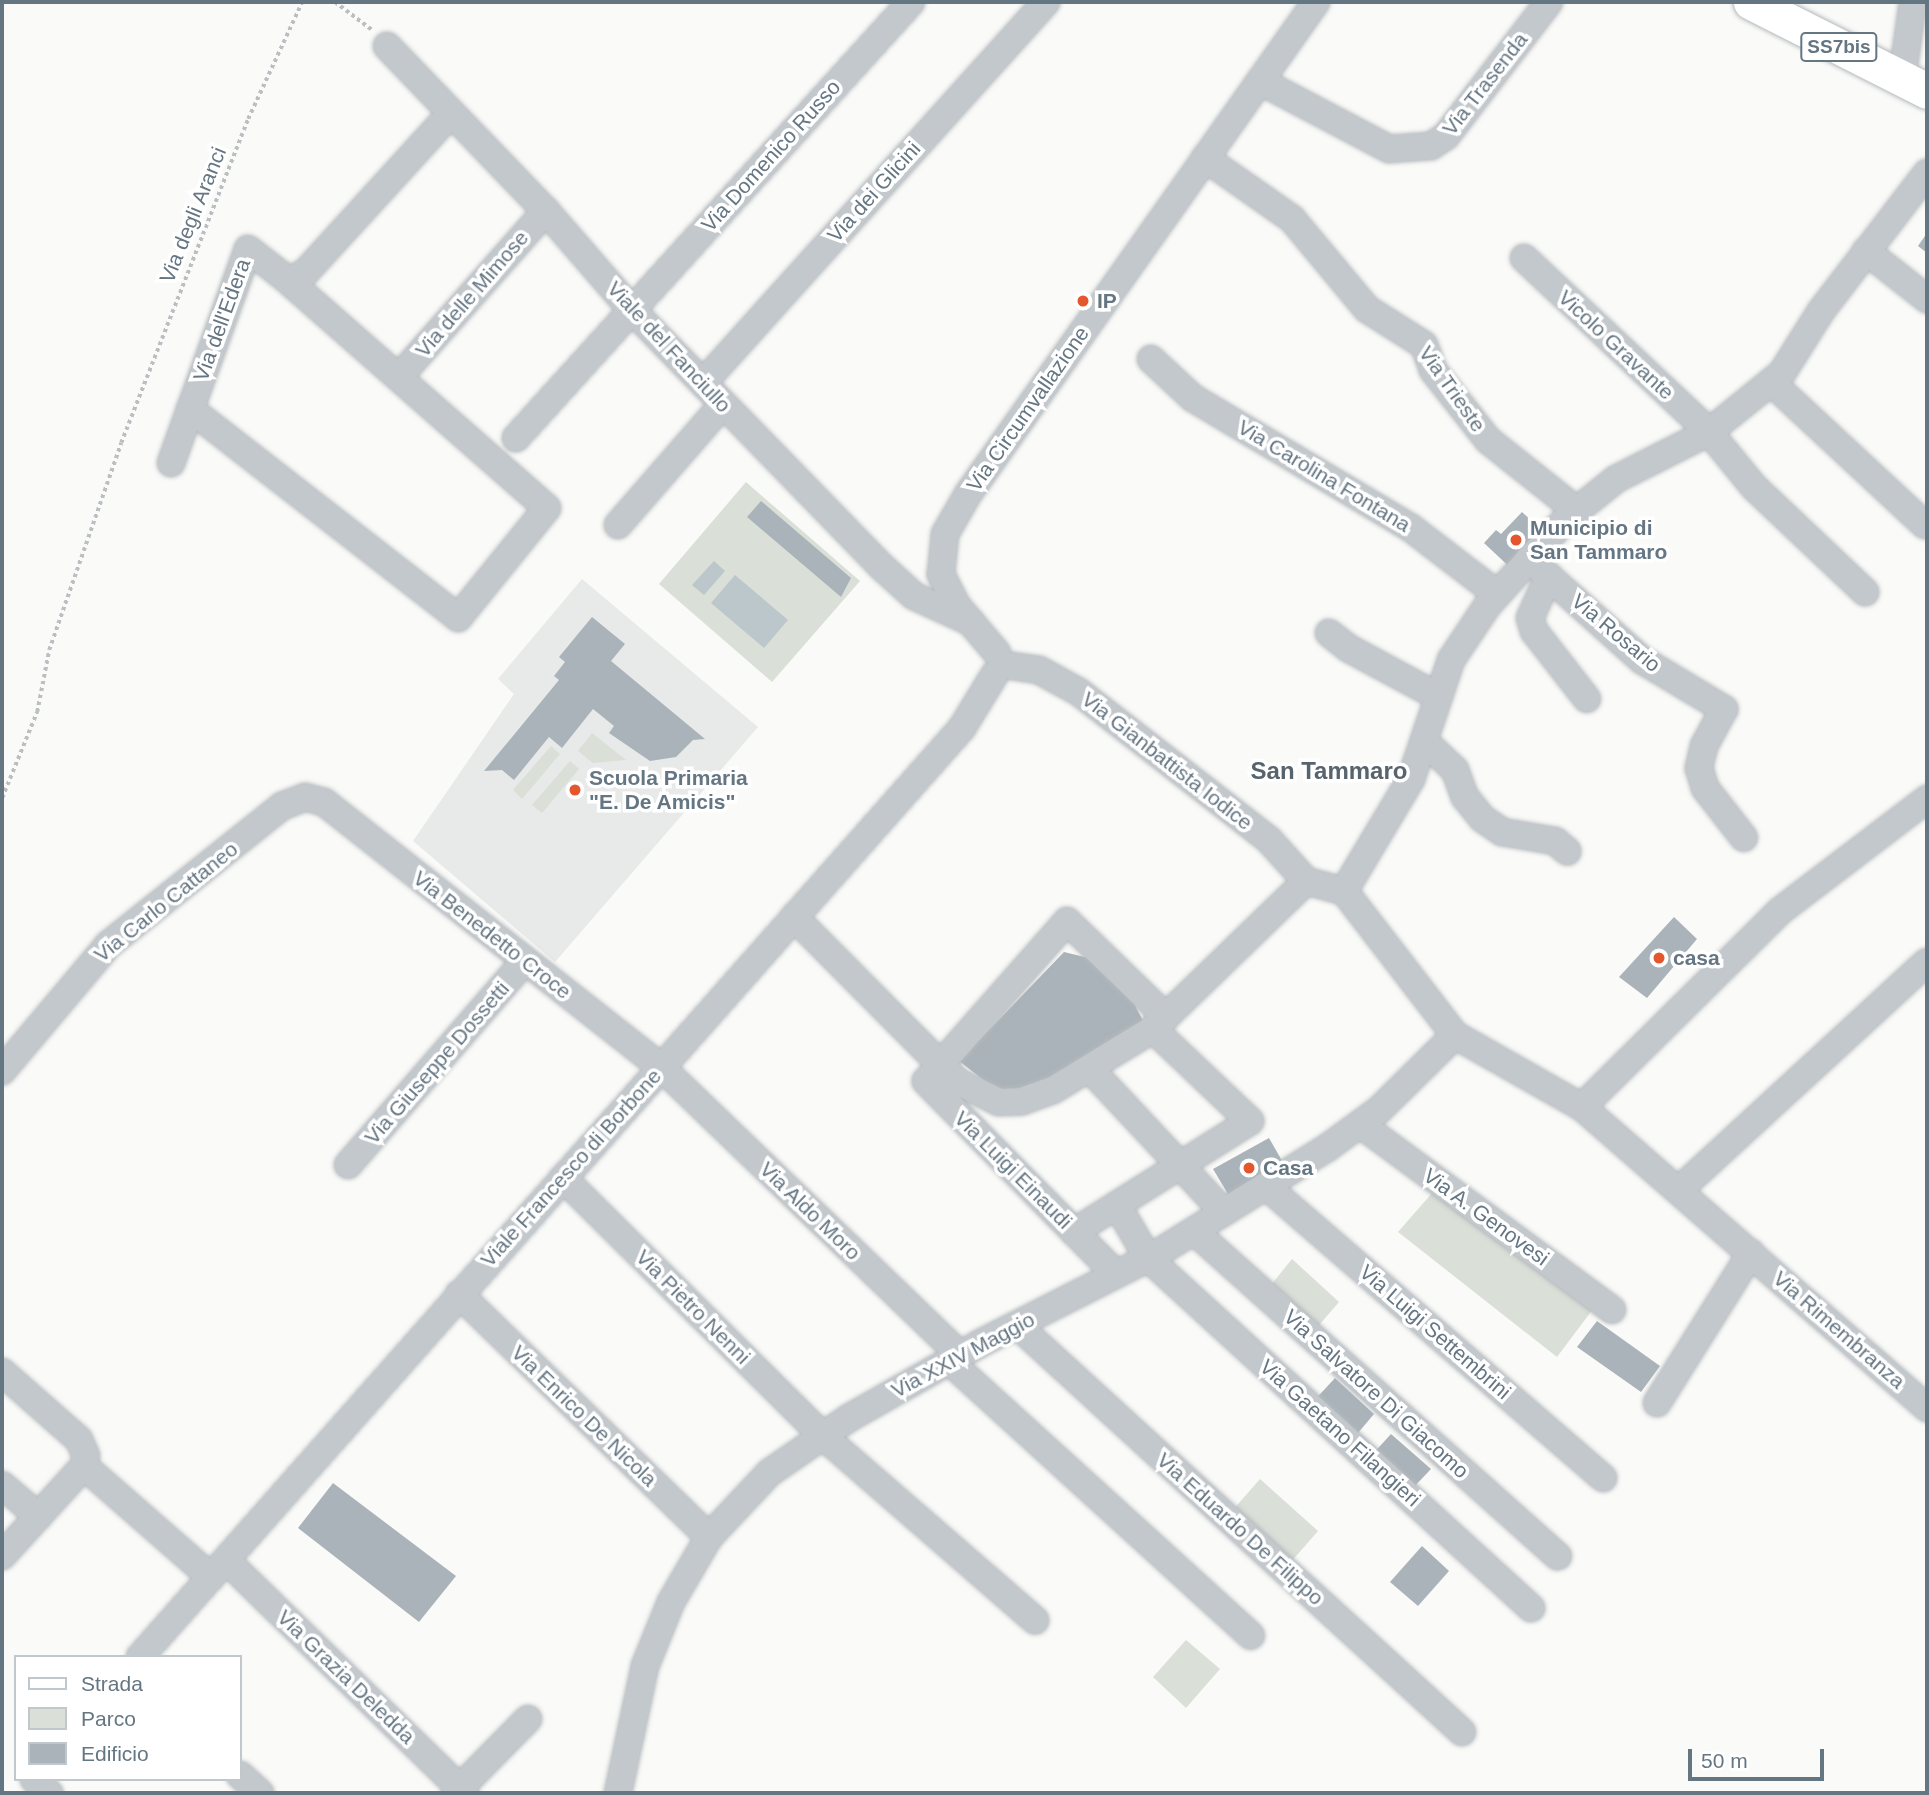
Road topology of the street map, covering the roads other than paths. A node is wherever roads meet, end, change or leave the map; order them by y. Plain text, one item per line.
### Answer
1 (911, 2) edge
2 (1046, 2) edge
3 (1316, 2) edge
4 (1549, 2) edge
5 (1751, 2) edge
6 (1913, 2) edge
7 (387, 46) road end
8 (1259, 81) junction
9 (1914, 85) edge
10 (451, 113) junction
11 (1205, 158) junction
12 (1927, 173) edge
13 (546, 211) junction
14 (1866, 251) junction
15 (1524, 258) dead end
16 (289, 281) junction
17 (1927, 299) edge
18 (631, 309) junction
19 (1151, 359) dead end
20 (399, 377) junction
21 (1771, 382) junction
22 (703, 383) junction
23 (723, 404) junction
24 (190, 409) junction
25 (1709, 432) junction
26 (516, 438) dead end
27 (171, 463) dead end
28 (1576, 510) junction
29 (618, 525) dead end
30 (1925, 525) dead end
31 (1539, 568) junction
32 (1865, 592) dead end
33 (1497, 594) junction
34 (971, 622) junction
35 (1329, 633) dead end
36 (1001, 664) junction
37 (1439, 696) junction
38 (1587, 699) dead end
39 (1424, 741) junction
40 (1927, 799) edge
41 (324, 802) joint
42 (1744, 838) dead end
43 (1567, 851) dead end
44 (1306, 881) junction
45 (1344, 891) junction
46 (794, 917) junction
47 (525, 961) junction
48 (1927, 962) edge
49 (1159, 1023) junction
50 (1455, 1035) junction
51 (941, 1064) junction
52 (661, 1068) junction
53 (1090, 1069) junction
54 (2, 1071) edge
55 (1582, 1107) junction
56 (1360, 1124) junction
57 (348, 1165) dead end
58 (1180, 1165) junction
59 (563, 1178) junction
60 (1266, 1186) junction
61 (1679, 1190) junction
62 (1117, 1205) junction
63 (1224, 1212) junction
64 (1074, 1231) junction
65 (1194, 1231) junction
66 (1751, 1253) junction
67 (1148, 1258) junction
68 (1116, 1275) junction
69 (459, 1294) junction
70 (1612, 1310) dead end
71 (1017, 1325) junction
72 (954, 1358) junction
73 (2, 1372) edge
74 (1657, 1403) dead end
75 (1927, 1408) edge
76 (824, 1436) junction
77 (83, 1466) junction
78 (1603, 1478) dead end
79 (2, 1485) edge
80 (38, 1516) junction
81 (709, 1537) junction
82 (2, 1556) edge
83 (1558, 1556) dead end
84 (218, 1568) junction
85 (1531, 1608) dead end
86 (1035, 1620) dead end
87 (1251, 1636) dead end
88 (143, 1655) edge
89 (528, 1719) dead end
90 (1462, 1732) dead end
91 (242, 1777) edge
92 (35, 1781) edge
93 (460, 1792) edge
94 (49, 1793) edge
95 (260, 1793) edge
96 (618, 1793) edge

1 - 18 street, Via Domenico Russo
2 - 22 street, Via dei Glicini
3 - 8 street, Via Circumvallazione
4 - 8 street, Via Trasenda
5 - 9 main road, SS7bis
6 - 9 street
7 - 10 street, Viale del Fanciullo
8 - 11 street, Via Circumvallazione
10 - 13 street, Viale del Fanciullo
10 - 16 street
11 - 28 street, Via Trieste
11 - 34 street, Via Circumvallazione
12 - 14 street
13 - 18 street, Viale del Fanciullo
13 - 20 street, Via delle Mimose
14 - 17 street
14 - 21 street
15 - 25 street, Vicolo Gravante
16 - 20 street
16 - 24 street, Via dell'Edera
18 - 22 street, Viale del Fanciullo
18 - 26 street, Via Domenico Russo
19 - 33 street, Via Carolina Fontana
20 - 24 street
21 - 25 street
21 - 30 street
22 - 23 street, Viale del Fanciullo
23 - 29 street
23 - 34 street, Viale del Fanciullo
24 - 27 street, Via dell'Edera
25 - 28 street
25 - 32 street, Vicolo Gravante
28 - 31 street
31 - 33 street
31 - 38 street
31 - 42 street, Via Rosario
33 - 37 street
34 - 36 street, Via Circumvallazione
35 - 37 street
36 - 44 street, Via Gianbattista Iodice
36 - 46 street, Viale Francesco di Borbone
37 - 39 street
39 - 43 street
39 - 45 street
40 - 55 street
41 - 47 street, Via Benedetto Croce
41 - 54 street, Via Carlo Cattaneo
44 - 45 street
44 - 49 street
45 - 50 street
46 - 51 street
46 - 52 street, Viale Francesco di Borbone
47 - 52 street, Via Benedetto Croce
47 - 57 street, Via Giuseppe Dossetti
48 - 61 street
49 - 51 street
49 - 53 street
49 - 58 street
50 - 55 street, Via Rimembranza
50 - 56 street, Via XXIV Maggio
51 - 53 street
51 - 64 street, Via Luigi Einaudi
52 - 59 street, Viale Francesco di Borbone
52 - 72 street, Via Aldo Moro
53 - 58 street
55 - 61 street, Via Rimembranza
56 - 60 street, Via XXIV Maggio
56 - 70 street, Via A. Genovesi
58 - 62 street
58 - 63 street
59 - 69 street, Viale Francesco di Borbone
59 - 76 street, Via Pietro Nenni
60 - 63 street, Via XXIV Maggio
60 - 78 street, Via Luigi Settembrini
61 - 66 street, Via Rimembranza
62 - 64 street
62 - 67 street, Via Gaetano Filangieri
63 - 65 street, Via XXIV Maggio
64 - 68 street, Via Luigi Einaudi
65 - 67 street, Via XXIV Maggio
65 - 83 street, Via Salvatore Di Giacomo
66 - 74 street
66 - 75 street, Via Rimembranza
67 - 68 street, Via XXIV Maggio
67 - 85 street, Via Gaetano Filangieri
68 - 71 street, Via XXIV Maggio
69 - 81 street, Via Enrico De Nicola
69 - 84 street, Viale Francesco di Borbone
71 - 72 street, Via XXIV Maggio
71 - 90 street, Via Eduardo De Filippo
72 - 76 street, Via XXIV Maggio
72 - 87 street, Via Aldo Moro
73 - 77 street
76 - 81 street, Via XXIV Maggio
76 - 86 street, Via Pietro Nenni
77 - 80 street
77 - 84 street, Via Grazia Deledda
79 - 80 street
80 - 82 street
81 - 96 street, Via XXIV Maggio
84 - 88 street, Viale Francesco di Borbone
84 - 93 street, Via Grazia Deledda
89 - 93 street
91 - 95 street
92 - 94 street

